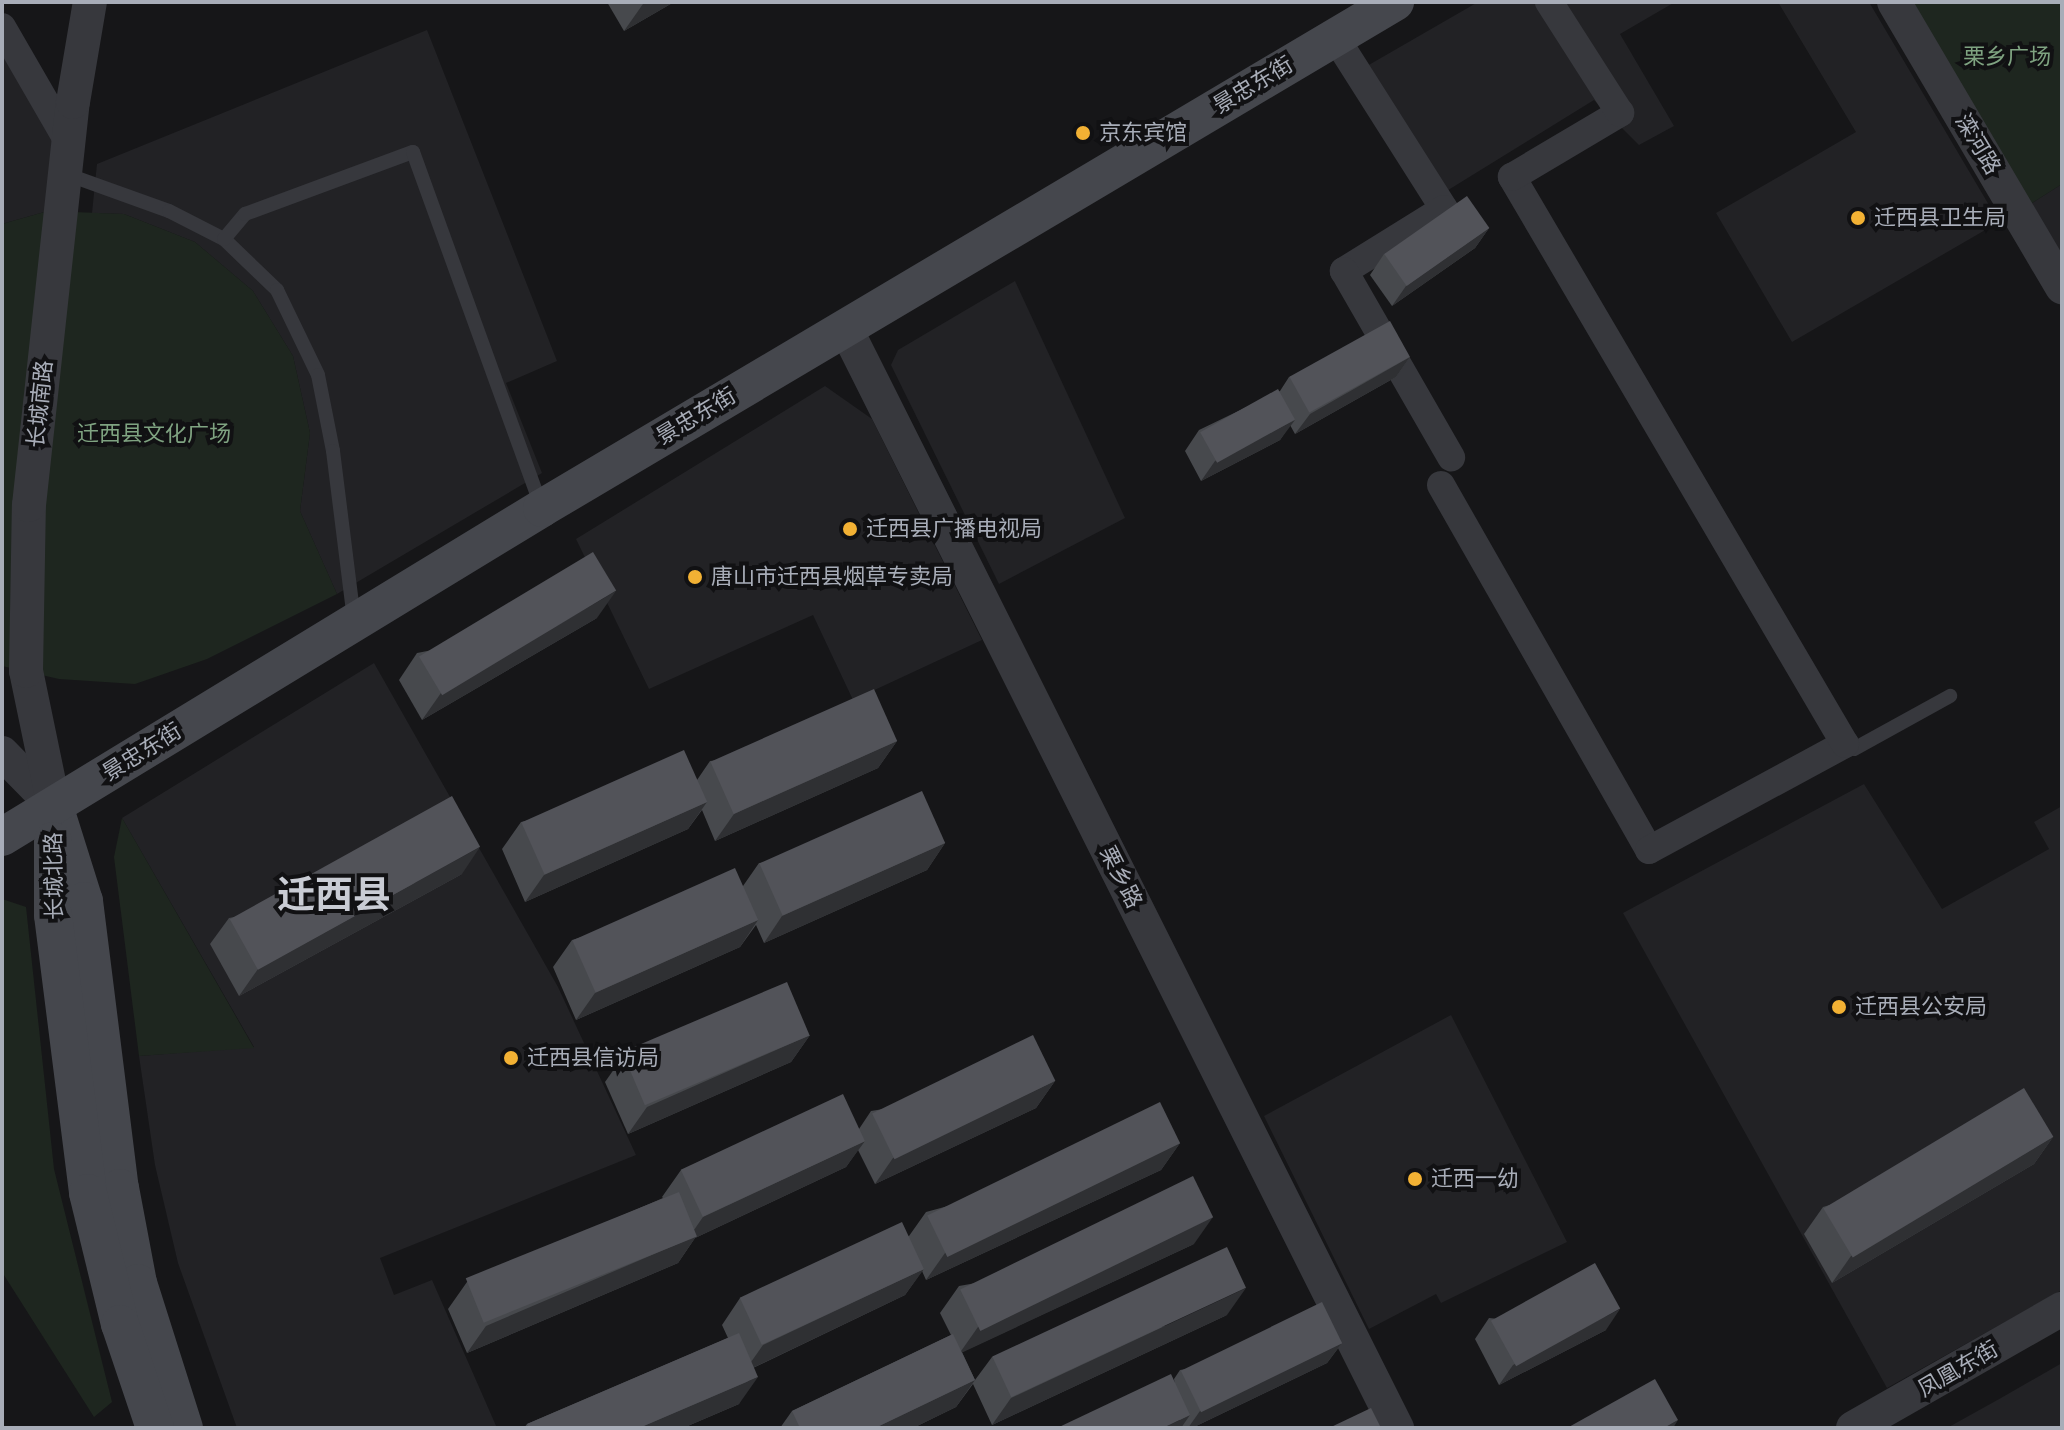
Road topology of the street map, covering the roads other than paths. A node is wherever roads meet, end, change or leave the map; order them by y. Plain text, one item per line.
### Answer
1 (90, 2) edge
2 (1395, 2) edge
3 (1549, 2) edge
4 (1894, 2) edge
5 (2, 27) edge
6 (1335, 37) junction
7 (67, 159) junction
8 (224, 239) junction
9 (2062, 287) edge
10 (845, 327) junction
11 (1451, 457) dead end
12 (1441, 485) dead end
13 (542, 508) junction
14 (354, 621) junction
15 (1950, 696) dead end
16 (1845, 744) junction
17 (2, 753) edge
18 (54, 806) junction
19 (2, 837) edge
20 (2062, 1309) edge
21 (155, 1428) edge
22 (184, 1428) edge
23 (1397, 1428) edge
24 (1853, 1428) edge

1 - 7 street, 长城南路
2 - 6 main road, 景忠东街
3 - 16 street
4 - 9 street, 滦河路
5 - 7 street
6 - 10 main road, 景忠东街
6 - 11 street
7 - 8 lane
7 - 18 street, 长城南路
8 - 13 lane
8 - 14 lane
10 - 13 main road, 景忠东街
10 - 23 street, 栗乡路
12 - 16 street
13 - 14 main road, 景忠东街
14 - 18 main road, 景忠东街
15 - 16 lane
17 - 18 street
18 - 19 main road, 景忠东街
18 - 21 main road, 长城北路
18 - 22 main road, 长城北路
20 - 24 street, 凤凰东街

